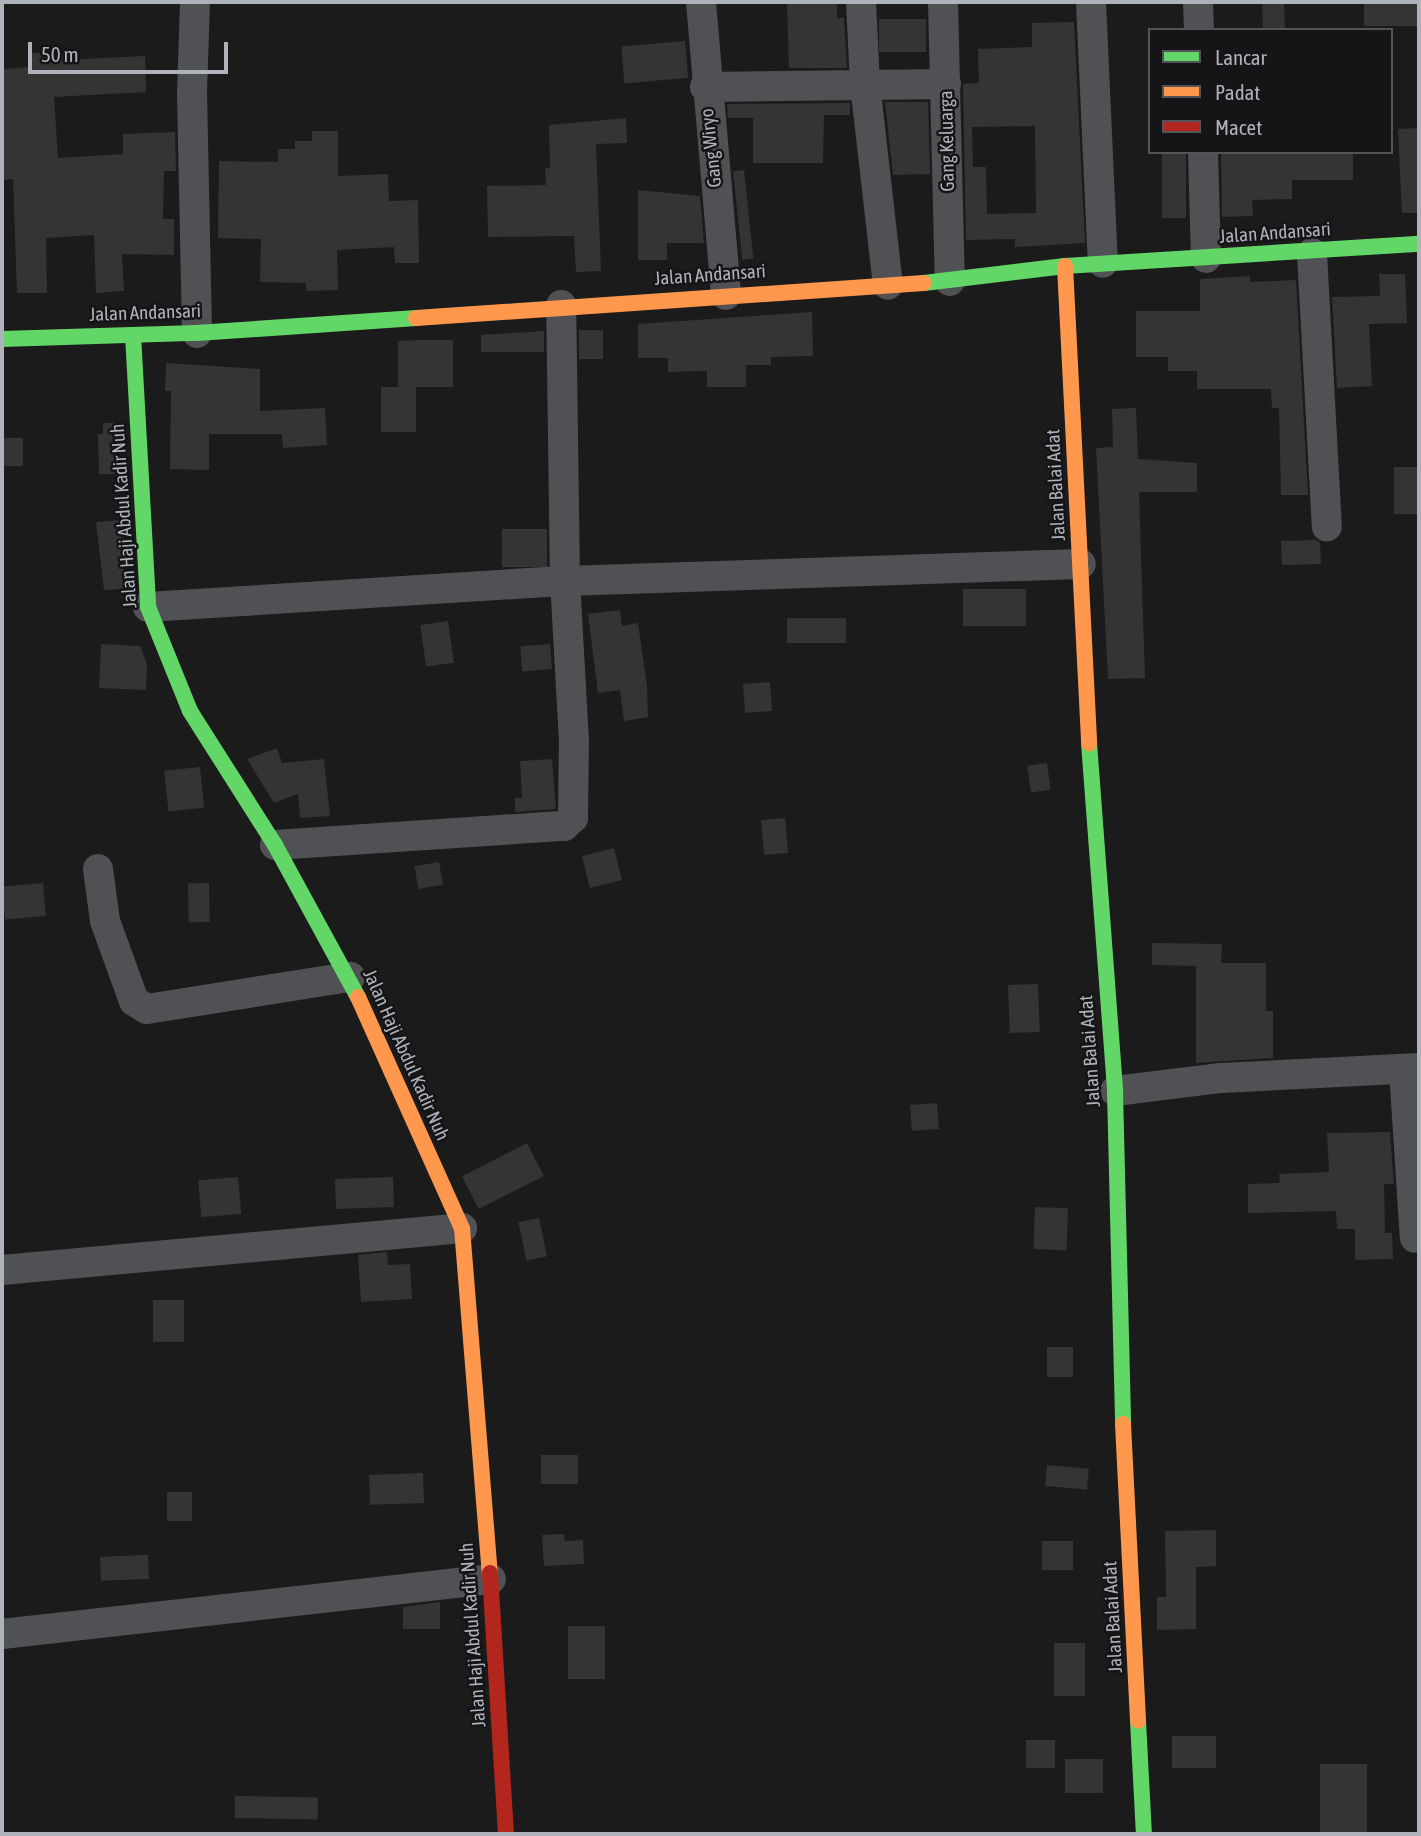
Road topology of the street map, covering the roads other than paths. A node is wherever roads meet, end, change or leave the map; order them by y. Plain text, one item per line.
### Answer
1 (195, 2) edge
2 (701, 2) edge
3 (861, 2) edge
4 (943, 2) edge
5 (1091, 2) edge
6 (1198, 2) edge
7 (1199, 28) edge
8 (865, 84) junction
9 (946, 84) junction
10 (705, 87) junction
11 (1203, 154) edge
12 (1419, 244) edge
13 (1312, 253) junction
14 (1206, 258) junction
15 (1103, 264) junction
16 (1066, 266) junction
17 (950, 281) junction
18 (888, 285) junction
19 (726, 295) junction
20 (561, 305) junction
21 (197, 333) junction
22 (133, 335) junction
23 (2, 339) edge
24 (1326, 527) dead end
25 (1081, 564) junction
26 (565, 581) junction
27 (148, 607) junction
28 (275, 845) junction
29 (98, 869) dead end
30 (350, 977) junction
31 (1411, 1069) edge
32 (1115, 1091) junction
33 (462, 1228) junction
34 (1415, 1238) dead end
35 (2, 1270) edge
36 (491, 1579) junction
37 (2, 1634) edge
38 (506, 1834) edge
39 (1144, 1834) edge

1 - 21 street
2 - 10 street, Gang Wiryo
3 - 8 street
4 - 9 street, Gang Keluarga
5 - 15 street
6 - 7 street
8 - 9 street
8 - 10 street
8 - 18 street
9 - 17 street, Gang Keluarga
10 - 19 street, Gang Wiryo
11 - 14 street
12 - 13 street, Jalan Andansari
13 - 14 street, Jalan Andansari
13 - 24 street
14 - 15 street, Jalan Andansari
15 - 16 street, Jalan Andansari
16 - 17 street, Jalan Andansari
16 - 25 street, Jalan Balai Adat
17 - 18 street, Jalan Andansari
18 - 19 street, Jalan Andansari
19 - 20 street, Jalan Andansari
20 - 21 street, Jalan Andansari
20 - 26 street
21 - 22 street, Jalan Andansari
22 - 23 street, Jalan Andansari
22 - 27 street, Jalan Haji Abdul Kadir Nuh
25 - 26 street
25 - 32 street, Jalan Balai Adat
26 - 27 street
26 - 28 street
27 - 28 street, Jalan Haji Abdul Kadir Nuh
28 - 30 street, Jalan Haji Abdul Kadir Nuh
29 - 30 street
30 - 33 street, Jalan Haji Abdul Kadir Nuh
31 - 32 street
31 - 34 street
32 - 39 street, Jalan Balai Adat
33 - 35 street
33 - 36 street, Jalan Haji Abdul Kadir Nuh
36 - 37 street
36 - 38 street, Jalan Haji Abdul Kadir Nuh

